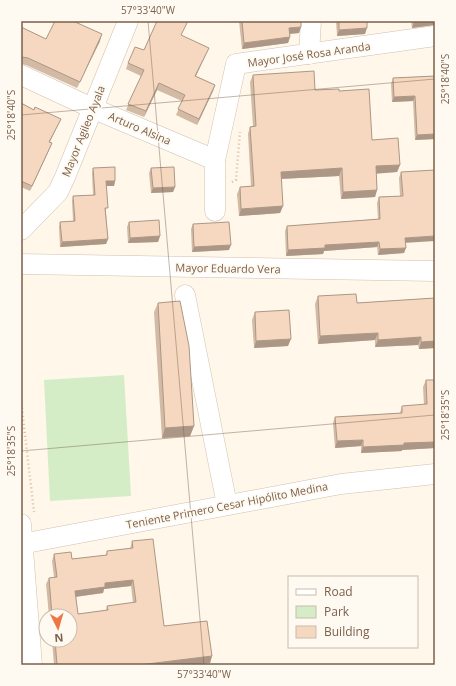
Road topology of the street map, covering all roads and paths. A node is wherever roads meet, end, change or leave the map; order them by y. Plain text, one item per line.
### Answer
1 (128, 21) edge
2 (311, 21) edge
3 (435, 36) edge
4 (308, 54) junction
5 (21, 75) edge
6 (92, 108) junction
7 (241, 124) dead end
8 (215, 160) junction
9 (227, 185) dead end
10 (215, 211) dead end
11 (21, 230) edge
12 (21, 264) edge
13 (435, 271) edge
14 (185, 295) dead end
15 (21, 400) edge
16 (435, 474) edge
17 (227, 505) junction
18 (28, 522) edge
19 (22, 544) edge
20 (32, 665) edge

1 - 6 street, Mayor Agileo Ayala
2 - 4 street
3 - 4 street, Mayor José Rosa Aranda
4 - 8 street, Mayor José Rosa Aranda
5 - 6 street, Arturo Alsina
6 - 8 street, Arturo Alsina
6 - 11 street, Mayor Agileo Ayala
7 - 9 path
8 - 10 street, Mayor José Rosa Aranda
12 - 13 street, Mayor Eduardo Vera
14 - 17 street
15 - 18 path
16 - 17 street, Teniente Primero Cesar Hipólito Medina
17 - 19 street, Teniente Primero Cesar Hipólito Medina
18 - 19 street
19 - 20 street

